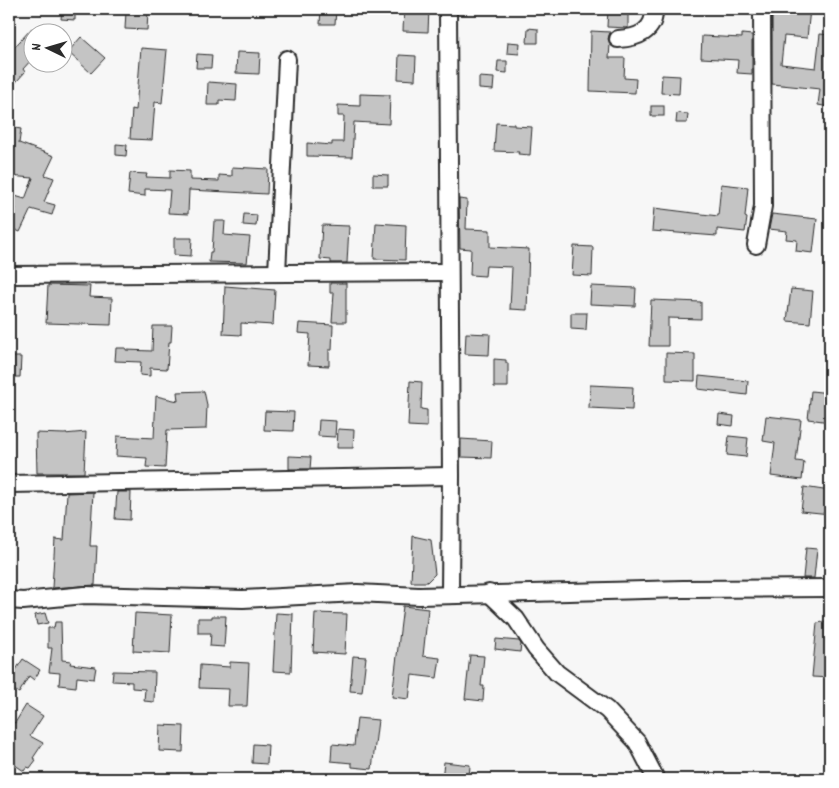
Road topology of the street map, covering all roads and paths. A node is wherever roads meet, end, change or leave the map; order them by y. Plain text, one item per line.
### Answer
1 (448, 9) edge
2 (654, 9) edge
3 (762, 9) edge
4 (618, 39) dead end
5 (287, 59) dead end
6 (756, 245) dead end
7 (449, 272) junction
8 (277, 273) junction
9 (9, 275) edge
10 (451, 476) junction
11 (9, 484) edge
12 (830, 588) edge
13 (489, 593) junction
14 (450, 594) junction
15 (9, 600) edge
16 (656, 779) edge

1 - 7 street
2 - 4 street
3 - 6 street
5 - 8 street
7 - 8 street
7 - 10 street
8 - 9 street
10 - 11 street
10 - 14 street
12 - 13 street
13 - 14 street
13 - 16 street
14 - 15 street

